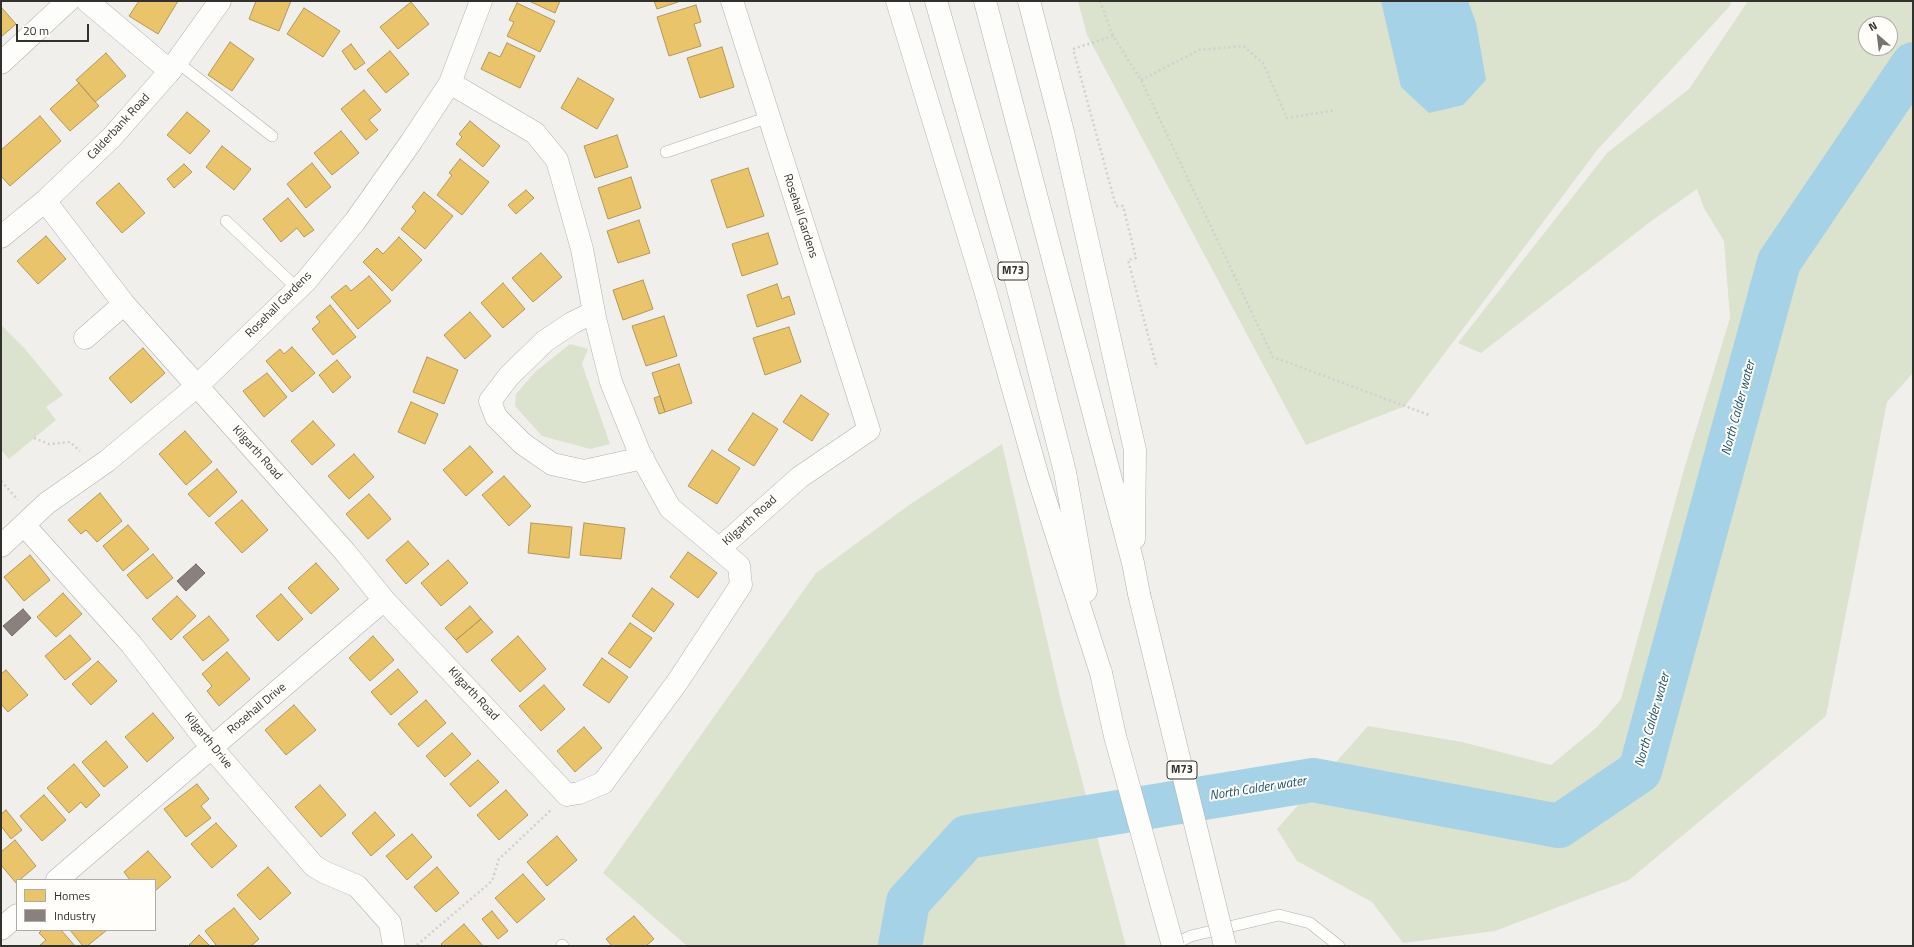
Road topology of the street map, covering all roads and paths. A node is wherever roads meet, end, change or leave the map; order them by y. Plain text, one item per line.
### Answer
1 (68, 1) edge
2 (87, 1) edge
3 (220, 1) edge
4 (481, 1) edge
5 (732, 1) edge
6 (897, 1) edge
7 (936, 1) edge
8 (985, 1) edge
9 (1029, 1) edge
10 (1100, 1) edge
11 (1113, 36) junction
12 (1, 63) edge
13 (173, 67) junction
14 (1141, 80) junction
15 (450, 83) junction
16 (1336, 110) dead end
17 (769, 117) junction
18 (272, 136) dead end
19 (666, 152) dead end
20 (46, 201) junction
21 (226, 221) dead end
22 (1, 237) edge
23 (298, 289) junction
24 (124, 304) junction
25 (594, 312) junction
26 (85, 338) dead end
27 (1156, 368) dead end
28 (197, 386) junction
29 (1429, 415) dead end
30 (869, 430) joint
31 (34, 438) dead end
32 (643, 458) junction
33 (98, 467) junction
34 (1129, 524) junction
35 (24, 525) junction
36 (1, 546) edge
37 (1070, 547) junction
38 (719, 549) junction
39 (384, 600) junction
40 (212, 748) junction
41 (567, 795) junction
42 (59, 879) edge
43 (16, 916) edge
44 (1, 928) edge
45 (394, 946) edge
46 (416, 946) edge
47 (1170, 946) edge
48 (1173, 946) edge
49 (1225, 946) edge
50 (1339, 946) edge

1 - 12 main road
2 - 13 main road
3 - 13 main road, Calderbank Road
4 - 15 main road, Rosehall Gardens
5 - 17 main road, Rosehall Gardens
6 - 37 main road
7 - 37 main road, M73
8 - 34 main road, M73
9 - 34 main road, M73
10 - 11 path
11 - 14 path
11 - 27 path
13 - 18 lane
13 - 20 main road, Calderbank Road
14 - 16 path
14 - 29 path
15 - 23 main road, Rosehall Gardens
15 - 25 main road
17 - 19 lane
17 - 30 main road, Rosehall Gardens
20 - 22 main road, Calderbank Road
20 - 24 main road, Kilgarth Road
21 - 23 lane
23 - 28 main road, Rosehall Gardens
24 - 26 main road
24 - 28 main road, Kilgarth Road
25 - 32 main road
25 - 32 main road
28 - 33 main road, Rosehall Gardens
28 - 39 main road, Kilgarth Road
30 - 38 main road, Kilgarth Road
31 - 33 path
32 - 38 main road
33 - 35 main road, Rosehall Gardens
34 - 49 main road, M73, bridge
35 - 36 main road, Rosehall Gardens
35 - 40 main road, Kilgarth Drive
37 - 48 main road, bridge
38 - 41 main road, Kilgarth Road
39 - 40 main road, Rosehall Drive
39 - 41 main road, Kilgarth Road
40 - 42 main road, Rosehall Drive
40 - 45 main road, Kilgarth Drive
41 - 46 path
43 - 44 main road
47 - 50 lane

